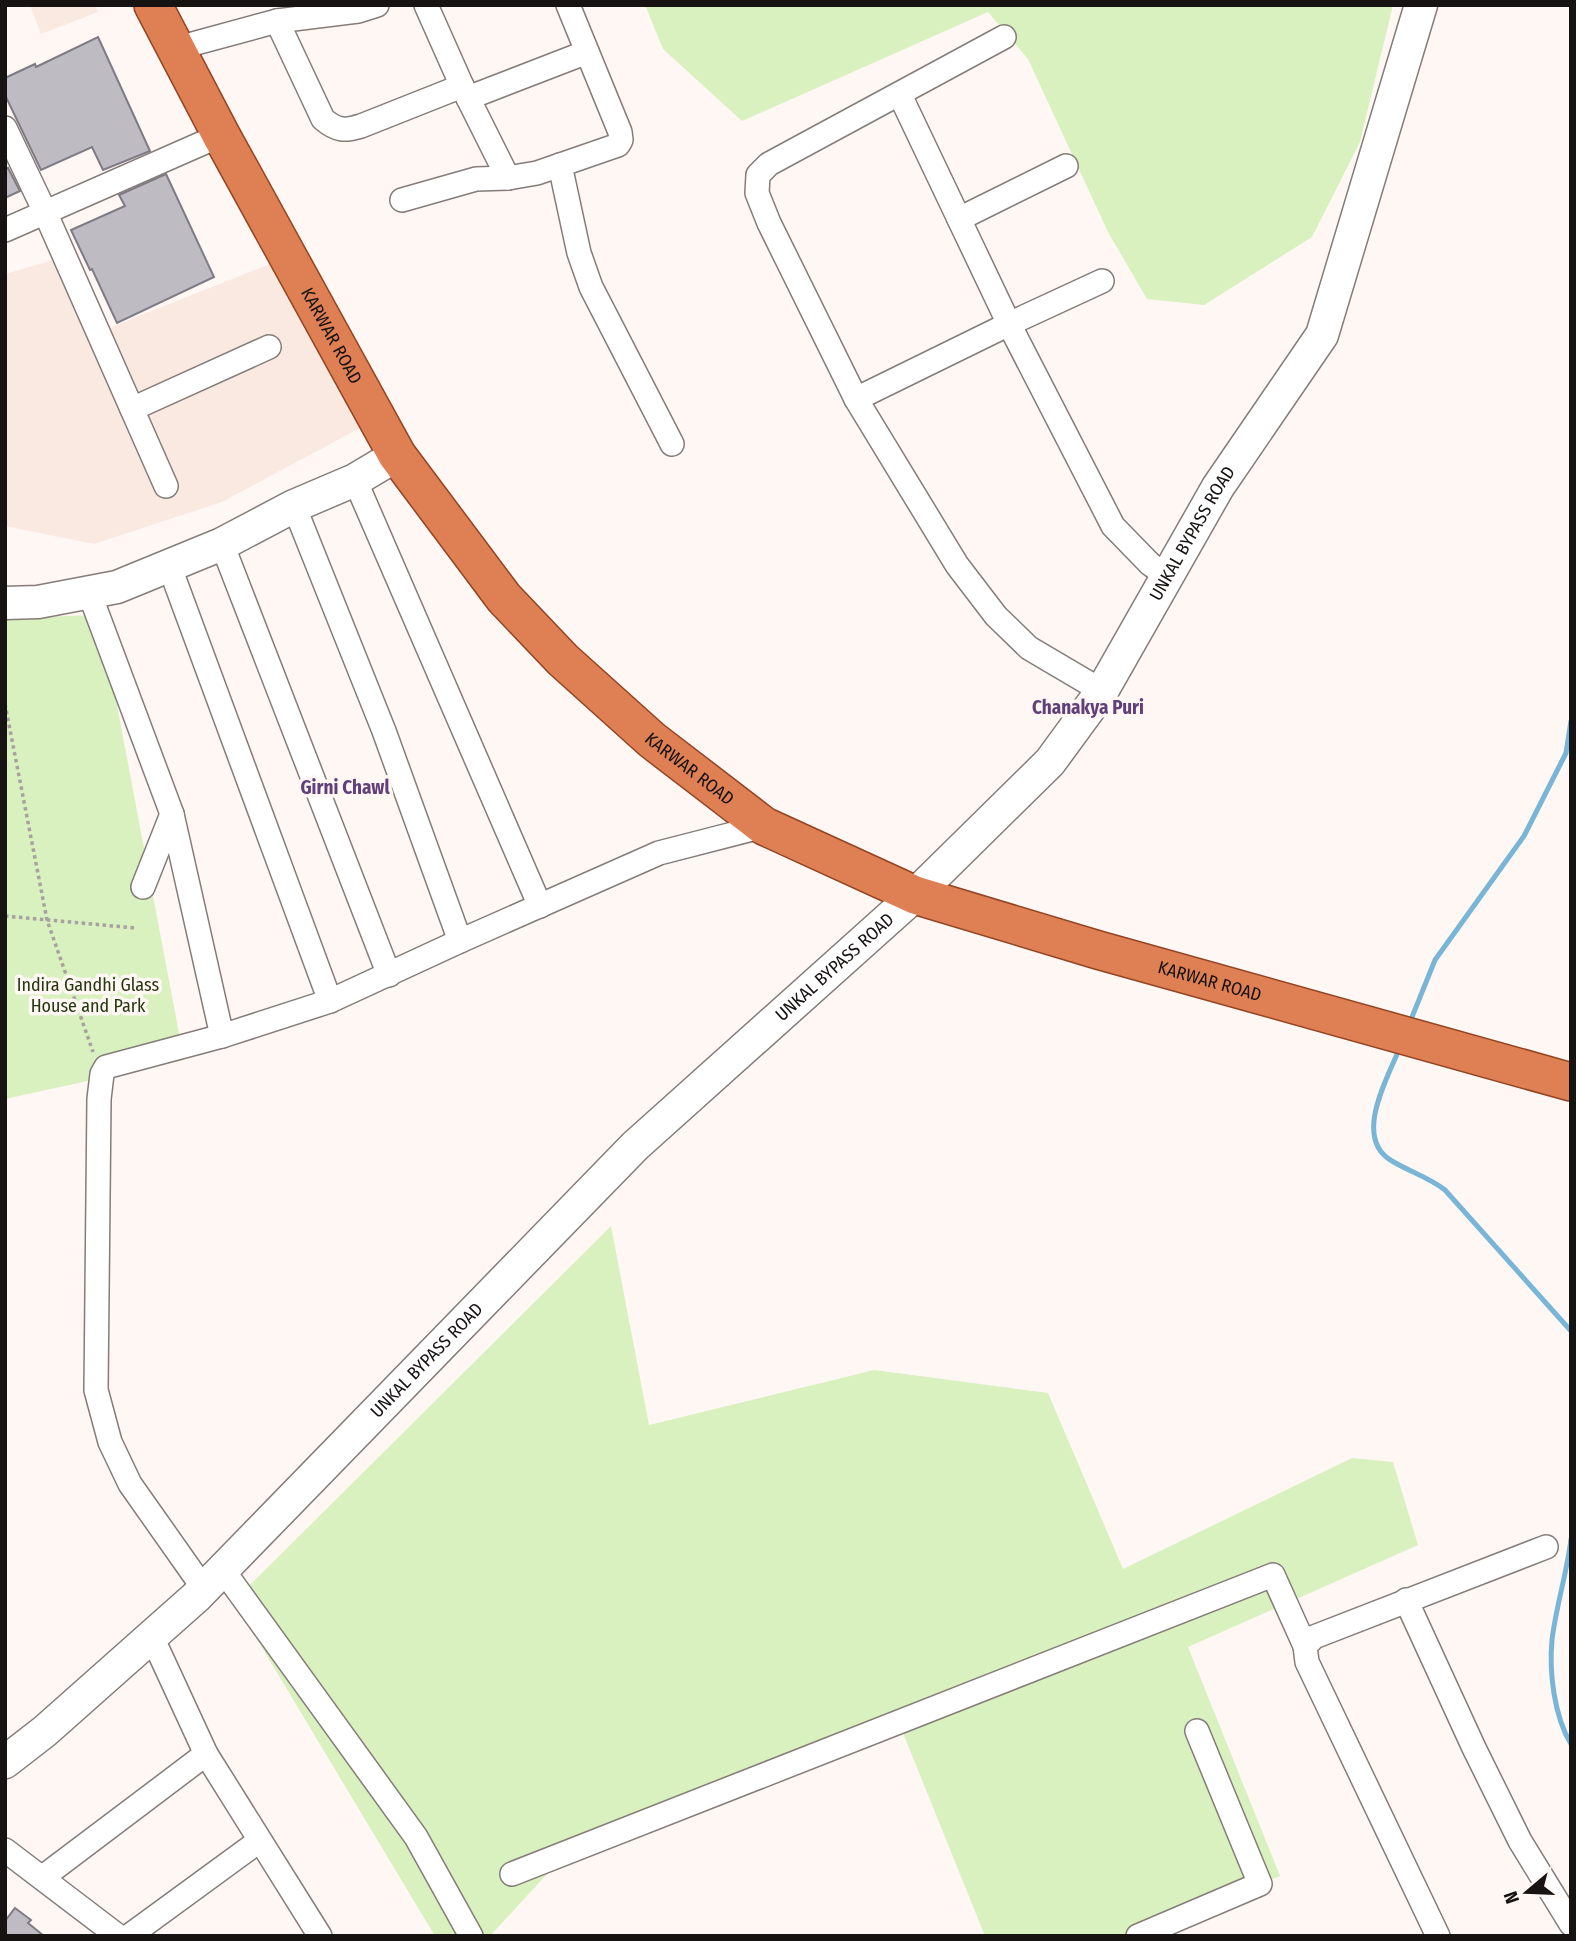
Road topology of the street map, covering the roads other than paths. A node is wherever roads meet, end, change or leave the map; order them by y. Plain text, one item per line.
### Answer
1 (153, 5) edge
2 (377, 5) edge
3 (426, 5) edge
4 (568, 5) edge
5 (1421, 5) edge
6 (277, 21) junction
7 (1004, 37) dead end
8 (174, 49) junction
9 (587, 52) junction
10 (465, 92) junction
11 (900, 94) junction
12 (5, 128) edge
13 (221, 135) junction
14 (560, 165) junction
15 (1066, 166) dead end
16 (508, 178) junction
17 (402, 200) dead end
18 (46, 212) junction
19 (959, 219) junction
20 (5, 230) edge
21 (1102, 281) dead end
22 (1009, 324) junction
23 (269, 347) dead end
24 (856, 399) junction
25 (132, 409) junction
26 (672, 444) dead end
27 (397, 455) junction
28 (355, 480) junction
29 (166, 486) dead end
30 (295, 506) junction
31 (222, 544) junction
32 (169, 565) junction
33 (1168, 578) junction
34 (89, 592) junction
35 (5, 603) edge
36 (1102, 691) junction
37 (172, 814) junction
38 (764, 826) junction
39 (143, 887) dead end
40 (915, 895) junction
41 (540, 906) junction
42 (460, 941) junction
43 (389, 975) junction
44 (330, 1001) junction
45 (222, 1036) junction
46 (1571, 1082) edge
47 (1546, 1547) dead end
48 (214, 1580) junction
49 (1406, 1600) junction
50 (152, 1637) junction
51 (1305, 1646) junction
52 (1197, 1731) dead end
53 (206, 1754) junction
54 (7, 1755) edge
55 (259, 1841) junction
56 (5, 1850) edge
57 (513, 1874) dead end
58 (43, 1877) junction
59 (1571, 1924) edge
60 (319, 1935) edge
61 (118, 1936) edge
62 (129, 1936) edge
63 (471, 1936) edge
64 (1138, 1936) edge
65 (1438, 1936) edge

1 - 8 highway, KARWAR ROAD
2 - 6 street
3 - 10 street
4 - 9 street
5 - 33 main road, UNKAL BYPASS ROAD
6 - 8 street
6 - 10 street
7 - 11 street
8 - 13 highway, KARWAR ROAD
9 - 10 street
9 - 14 street
10 - 16 street
11 - 19 street
11 - 24 street
12 - 18 street
13 - 18 street
13 - 27 highway, KARWAR ROAD
14 - 16 street
14 - 26 street
15 - 19 street
16 - 17 street
18 - 20 street
18 - 25 street
19 - 22 street
21 - 22 street
22 - 24 street
22 - 33 street
23 - 25 street
24 - 36 street
25 - 29 street
27 - 28 main road
27 - 38 highway, KARWAR ROAD
28 - 30 main road
28 - 41 street
30 - 31 main road
30 - 42 street
31 - 32 main road
31 - 43 street
32 - 34 main road
32 - 44 street
33 - 36 main road, UNKAL BYPASS ROAD
34 - 35 main road
34 - 37 street
36 - 40 main road, UNKAL BYPASS ROAD
37 - 39 street
37 - 45 street
38 - 40 highway, KARWAR ROAD
38 - 41 street
40 - 46 highway, KARWAR ROAD
40 - 48 main road, UNKAL BYPASS ROAD
41 - 42 street
42 - 43 street
43 - 44 street
44 - 45 street
45 - 48 street
47 - 49 street
48 - 50 main road, UNKAL BYPASS ROAD
48 - 63 street
49 - 51 street
49 - 59 street
50 - 53 street
50 - 54 main road, UNKAL BYPASS ROAD
51 - 57 street
51 - 65 street
52 - 64 street
53 - 55 street
53 - 58 street
55 - 60 street
55 - 62 street
56 - 58 street
58 - 61 street

